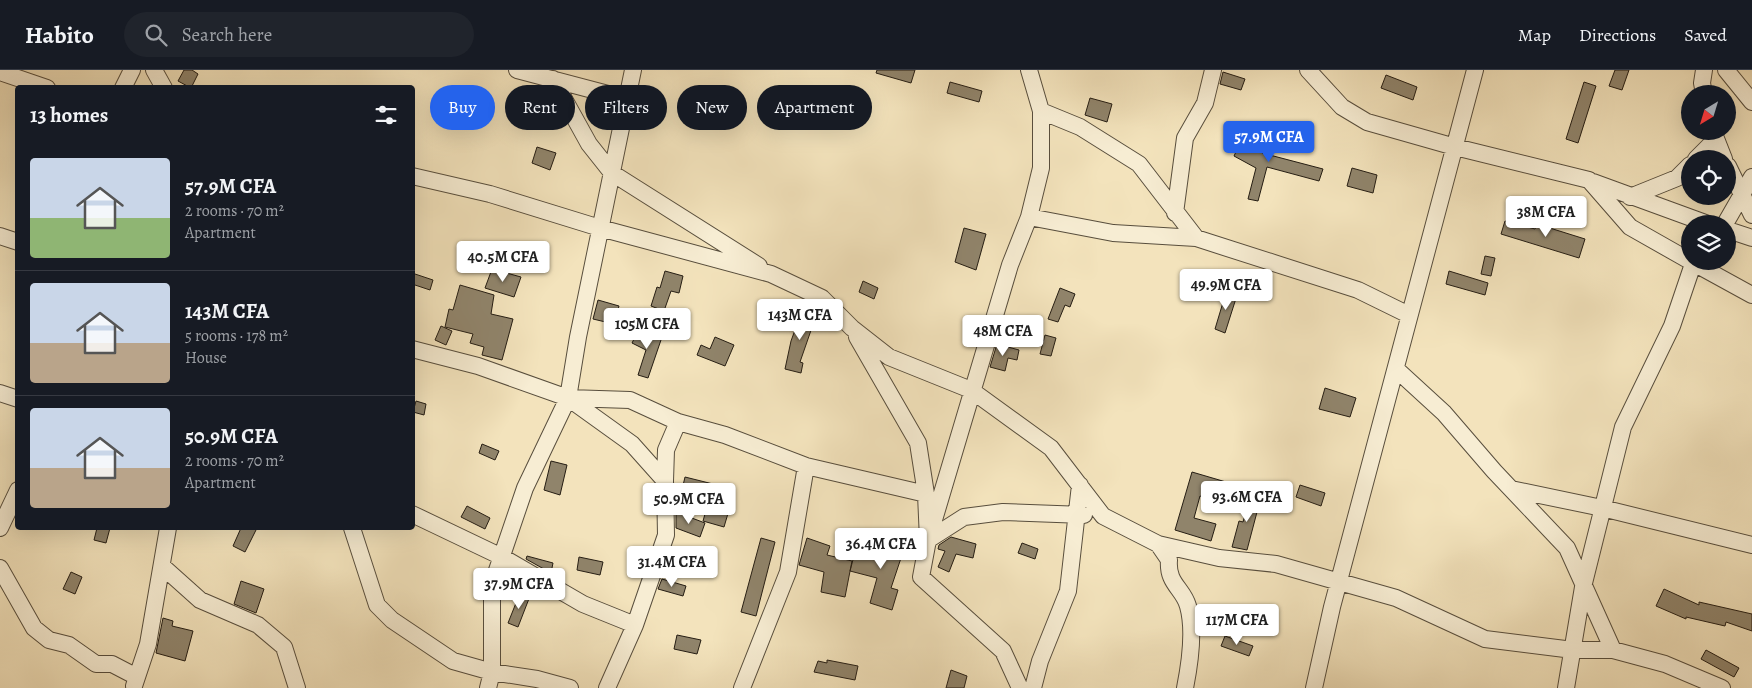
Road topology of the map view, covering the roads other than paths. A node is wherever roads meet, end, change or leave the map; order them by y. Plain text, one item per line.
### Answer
1 (132, 70) edge
2 (154, 70) edge
3 (517, 70) edge
4 (633, 70) edge
5 (1212, 70) edge
6 (1308, 70) edge
7 (1475, 70) edge
8 (1704, 70) edge
9 (1726, 70) edge
10 (1029, 71) edge
11 (0, 72) edge
12 (553, 79) junction
13 (38, 85) edge
14 (124, 85) edge
15 (162, 85) edge
16 (629, 85) edge
17 (1702, 85) edge
18 (585, 88) edge
19 (1752, 102) edge
20 (1041, 111) junction
21 (620, 130) edge
22 (1711, 140) edge
23 (1454, 147) junction
24 (1703, 150) edge
25 (612, 172) junction
26 (1681, 174) edge
27 (415, 177) edge
28 (1752, 177) edge
29 (1589, 180) junction
30 (1736, 183) edge
31 (1742, 195) junction
32 (1630, 197) junction
33 (1175, 213) junction
34 (1682, 215) edge
35 (1730, 215) edge
36 (1752, 215) edge
37 (1029, 217) junction
38 (600, 228) junction
39 (1736, 233) edge
40 (0, 236) edge
41 (1196, 238) junction
42 (1752, 238) edge
43 (15, 241) edge
44 (1681, 256) edge
45 (1690, 270) edge
46 (1707, 270) edge
47 (771, 274) junction
48 (1752, 295) edge
49 (1409, 315) junction
50 (852, 328) junction
51 (415, 349) edge
52 (1396, 369) junction
53 (971, 390) junction
54 (0, 393) edge
55 (15, 397) edge
56 (568, 398) junction
57 (678, 422) junction
58 (806, 466) junction
59 (665, 481) junction
60 (1080, 485) junction
61 (1511, 489) junction
62 (926, 494) junction
63 (15, 496) edge
64 (1602, 508) junction
65 (1075, 514) junction
66 (415, 515) edge
67 (1103, 516) junction
68 (0, 528) edge
69 (168, 530) edge
70 (353, 530) edge
71 (928, 540) junction
72 (1158, 544) junction
73 (1752, 545) edge
74 (502, 557) junction
75 (162, 566) junction
76 (0, 568) edge
77 (1339, 582) junction
78 (1583, 587) junction
79 (636, 625) junction
80 (1573, 650) junction
81 (1613, 650) junction
82 (490, 680) edge
83 (136, 683) edge
84 (297, 688) edge
85 (570, 688) edge
86 (607, 688) edge
87 (742, 688) edge
88 (1020, 688) edge
89 (1033, 688) edge
90 (1185, 688) edge
91 (1314, 688) edge
92 (1566, 688) edge
93 (1722, 688) edge

1 - 14 street
2 - 15 street
3 - 12 street
4 - 16 street
5 - 33 street
6 - 23 street
7 - 23 street
8 - 17 street
9 - 19 street
10 - 20 street
11 - 13 street
12 - 18 street
12 - 25 street
20 - 33 street
20 - 37 street
21 - 25 street
22 - 24 street
23 - 29 street
23 - 49 street
25 - 38 street
25 - 47 street
26 - 32 street
27 - 38 street
28 - 31 street
29 - 32 street
29 - 44 street
30 - 31 street
31 - 35 street
31 - 36 street
32 - 34 street
33 - 41 street
37 - 41 street
37 - 53 street
38 - 47 street
38 - 56 street
39 - 42 street
40 - 43 street
41 - 49 street
45 - 64 street
46 - 48 street
47 - 50 street
49 - 52 street
50 - 53 street
50 - 62 street
51 - 56 street
52 - 61 street
52 - 77 street
53 - 60 street
53 - 71 street
54 - 55 street
56 - 57 street
56 - 59 street
56 - 74 street
57 - 58 street
57 - 59 street
58 - 62 street
58 - 87 street
59 - 79 street
60 - 65 street
60 - 67 street
61 - 64 street
61 - 78 street
62 - 71 street
63 - 68 street
64 - 73 street
64 - 78 street
65 - 67 street
65 - 71 street
65 - 89 street
66 - 74 street
67 - 72 street
69 - 75 street
70 - 82 street
71 - 88 street
72 - 77 street
72 - 90 street
74 - 79 street
74 - 82 street
75 - 83 street
75 - 84 street
76 - 83 street
77 - 80 street
77 - 91 street
78 - 80 street
78 - 81 street
79 - 86 street
80 - 81 street
80 - 92 street
81 - 93 street
82 - 85 street

